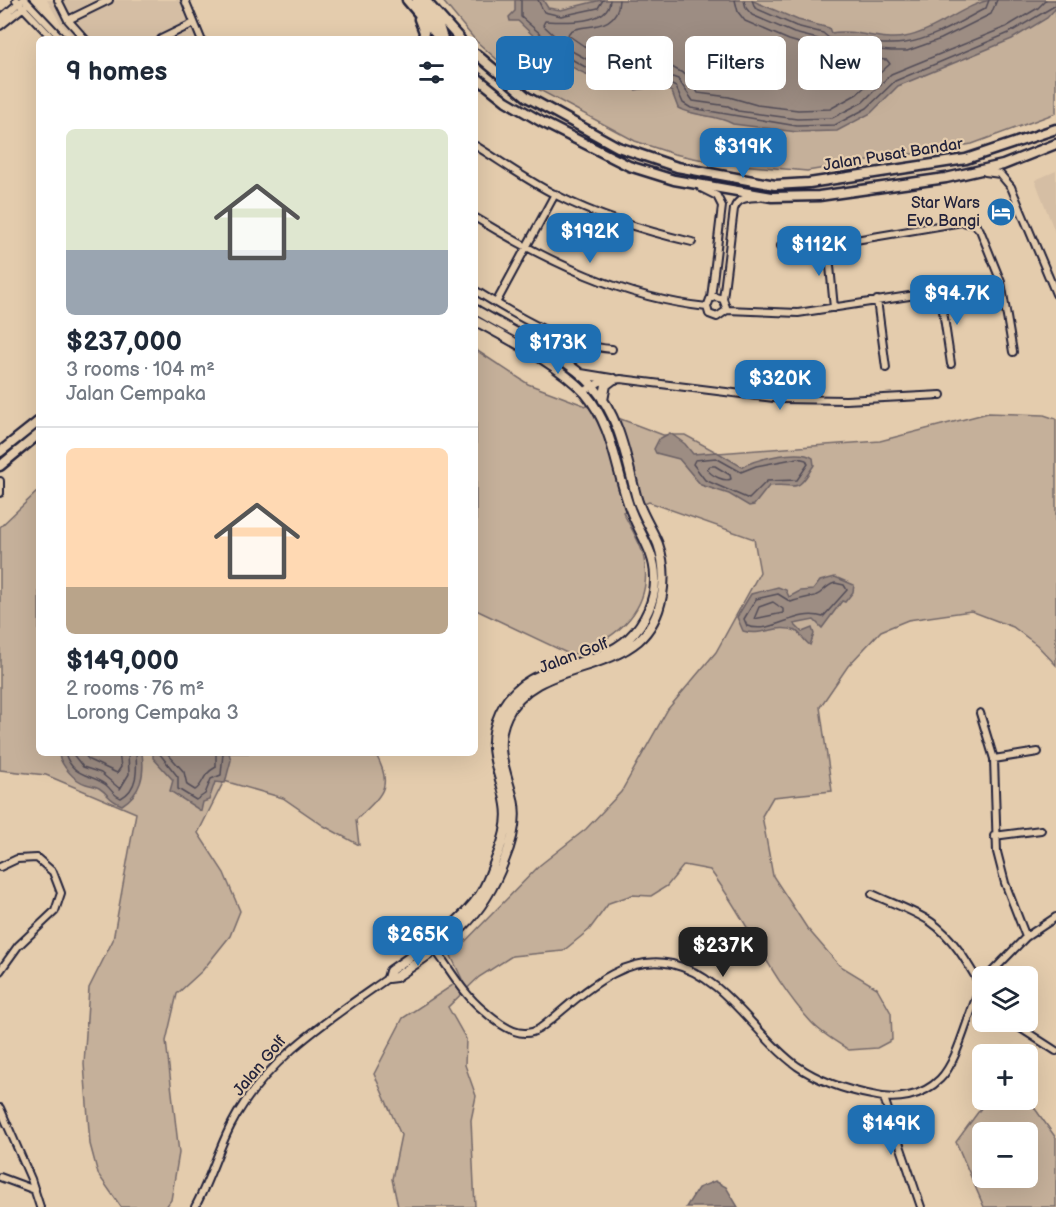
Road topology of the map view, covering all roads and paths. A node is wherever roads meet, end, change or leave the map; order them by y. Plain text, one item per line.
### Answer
1 (58, 0) edge
2 (109, 0) edge
3 (185, 0) edge
4 (407, 0) edge
5 (425, 0) edge
6 (22, 2) edge
7 (416, 4) edge
8 (0, 19) edge
9 (68, 20) junction
10 (194, 23) junction
11 (0, 26) edge
12 (50, 36) edge
13 (59, 36) edge
14 (83, 36) edge
15 (167, 36) edge
16 (200, 36) edge
17 (423, 36) edge
18 (440, 36) edge
19 (457, 36) edge
20 (478, 56) edge
21 (478, 63) edge
22 (496, 72) edge
23 (496, 74) edge
24 (478, 79) edge
25 (518, 90) edge
26 (1056, 129) edge
27 (1056, 144) edge
28 (478, 147) edge
29 (978, 172) junction
30 (674, 180) junction
31 (555, 194) junction
32 (772, 197) junction
33 (478, 219) edge
34 (692, 242) dead end
35 (828, 245) junction
36 (781, 246) dead end
37 (527, 248) junction
38 (1001, 282) junction
39 (940, 291) junction
40 (478, 292) edge
41 (1056, 294) edge
42 (711, 298) junction
43 (723, 299) junction
44 (877, 300) junction
45 (496, 303) junction
46 (707, 307) junction
47 (834, 308) junction
48 (726, 310) junction
49 (478, 311) edge
50 (478, 322) edge
51 (612, 349) dead end
52 (1013, 352) dead end
53 (951, 364) dead end
54 (886, 368) dead end
55 (579, 374) junction
56 (613, 379) junction
57 (592, 385) junction
58 (583, 392) junction
59 (941, 395) dead end
60 (603, 400) junction
61 (36, 423) edge
62 (36, 436) edge
63 (0, 452) edge
64 (0, 466) edge
65 (0, 481) edge
66 (0, 493) edge
67 (980, 713) dead end
68 (1038, 752) dead end
69 (994, 759) junction
70 (1041, 830) dead end
71 (994, 836) junction
72 (0, 867) edge
73 (872, 894) dead end
74 (476, 908) junction
75 (1056, 917) edge
76 (1026, 937) junction
77 (430, 943) junction
78 (436, 950) junction
79 (998, 966) edge
80 (0, 971) edge
81 (972, 971) edge
82 (388, 978) junction
83 (972, 1011) edge
84 (1027, 1032) edge
85 (1056, 1051) edge
86 (884, 1098) junction
87 (0, 1108) edge
88 (0, 1178) edge
89 (35, 1190) junction
90 (40, 1207) edge
91 (195, 1207) edge
92 (921, 1207) edge

1 - 9 street
2 - 9 street
3 - 10 street
4 - 7 main road
5 - 19 main road
6 - 8 street
6 - 11 street
6 - 12 street
6 - 13 street
7 - 17 main road
7 - 18 main road
9 - 14 street
10 - 15 street
10 - 16 street
20 - 22 main road, Jalan Pusat Bandar
21 - 23 main road
24 - 30 main road, Jalan Pusat Bandar
25 - 26 main road, Jalan Pusat Bandar
27 - 29 main road, Jalan Pusat Bandar
28 - 31 street
29 - 32 main road, Jalan Pusat Bandar
29 - 41 street, Jalan Pusat Bandar
30 - 32 main road, Jalan Pusat Bandar
30 - 42 street
31 - 34 street
31 - 37 street
32 - 43 street
33 - 37 street
35 - 36 street
35 - 38 street
35 - 47 street
37 - 45 street
37 - 46 street
38 - 39 street
38 - 52 street
39 - 44 street
39 - 53 street
40 - 45 street
42 - 43 street
42 - 46 street
43 - 48 street
44 - 47 street
44 - 54 street
45 - 51 street
46 - 48 street
47 - 48 street
49 - 55 street, Jalan Golf
50 - 58 street, Jalan Golf
55 - 56 street
55 - 57 street, Jalan Golf
56 - 57 street
56 - 59 street
56 - 60 street
57 - 58 street
57 - 60 street, Jalan Golf
58 - 74 street, Jalan Golf
60 - 74 street, Jalan Golf
61 - 63 main road
62 - 64 main road
65 - 66 street
67 - 69 street
68 - 69 street
69 - 71 street
70 - 71 street
71 - 76 street
72 - 80 street
73 - 81 street
74 - 77 street, Jalan Golf
74 - 78 street, Jalan Golf
75 - 76 street
76 - 79 street
77 - 78 street
77 - 82 street, Jalan Golf
78 - 82 street, Jalan Golf
78 - 86 street
82 - 91 street, Jalan Golf
83 - 86 street
84 - 85 street
86 - 92 street
87 - 89 street
88 - 89 street
89 - 90 street

